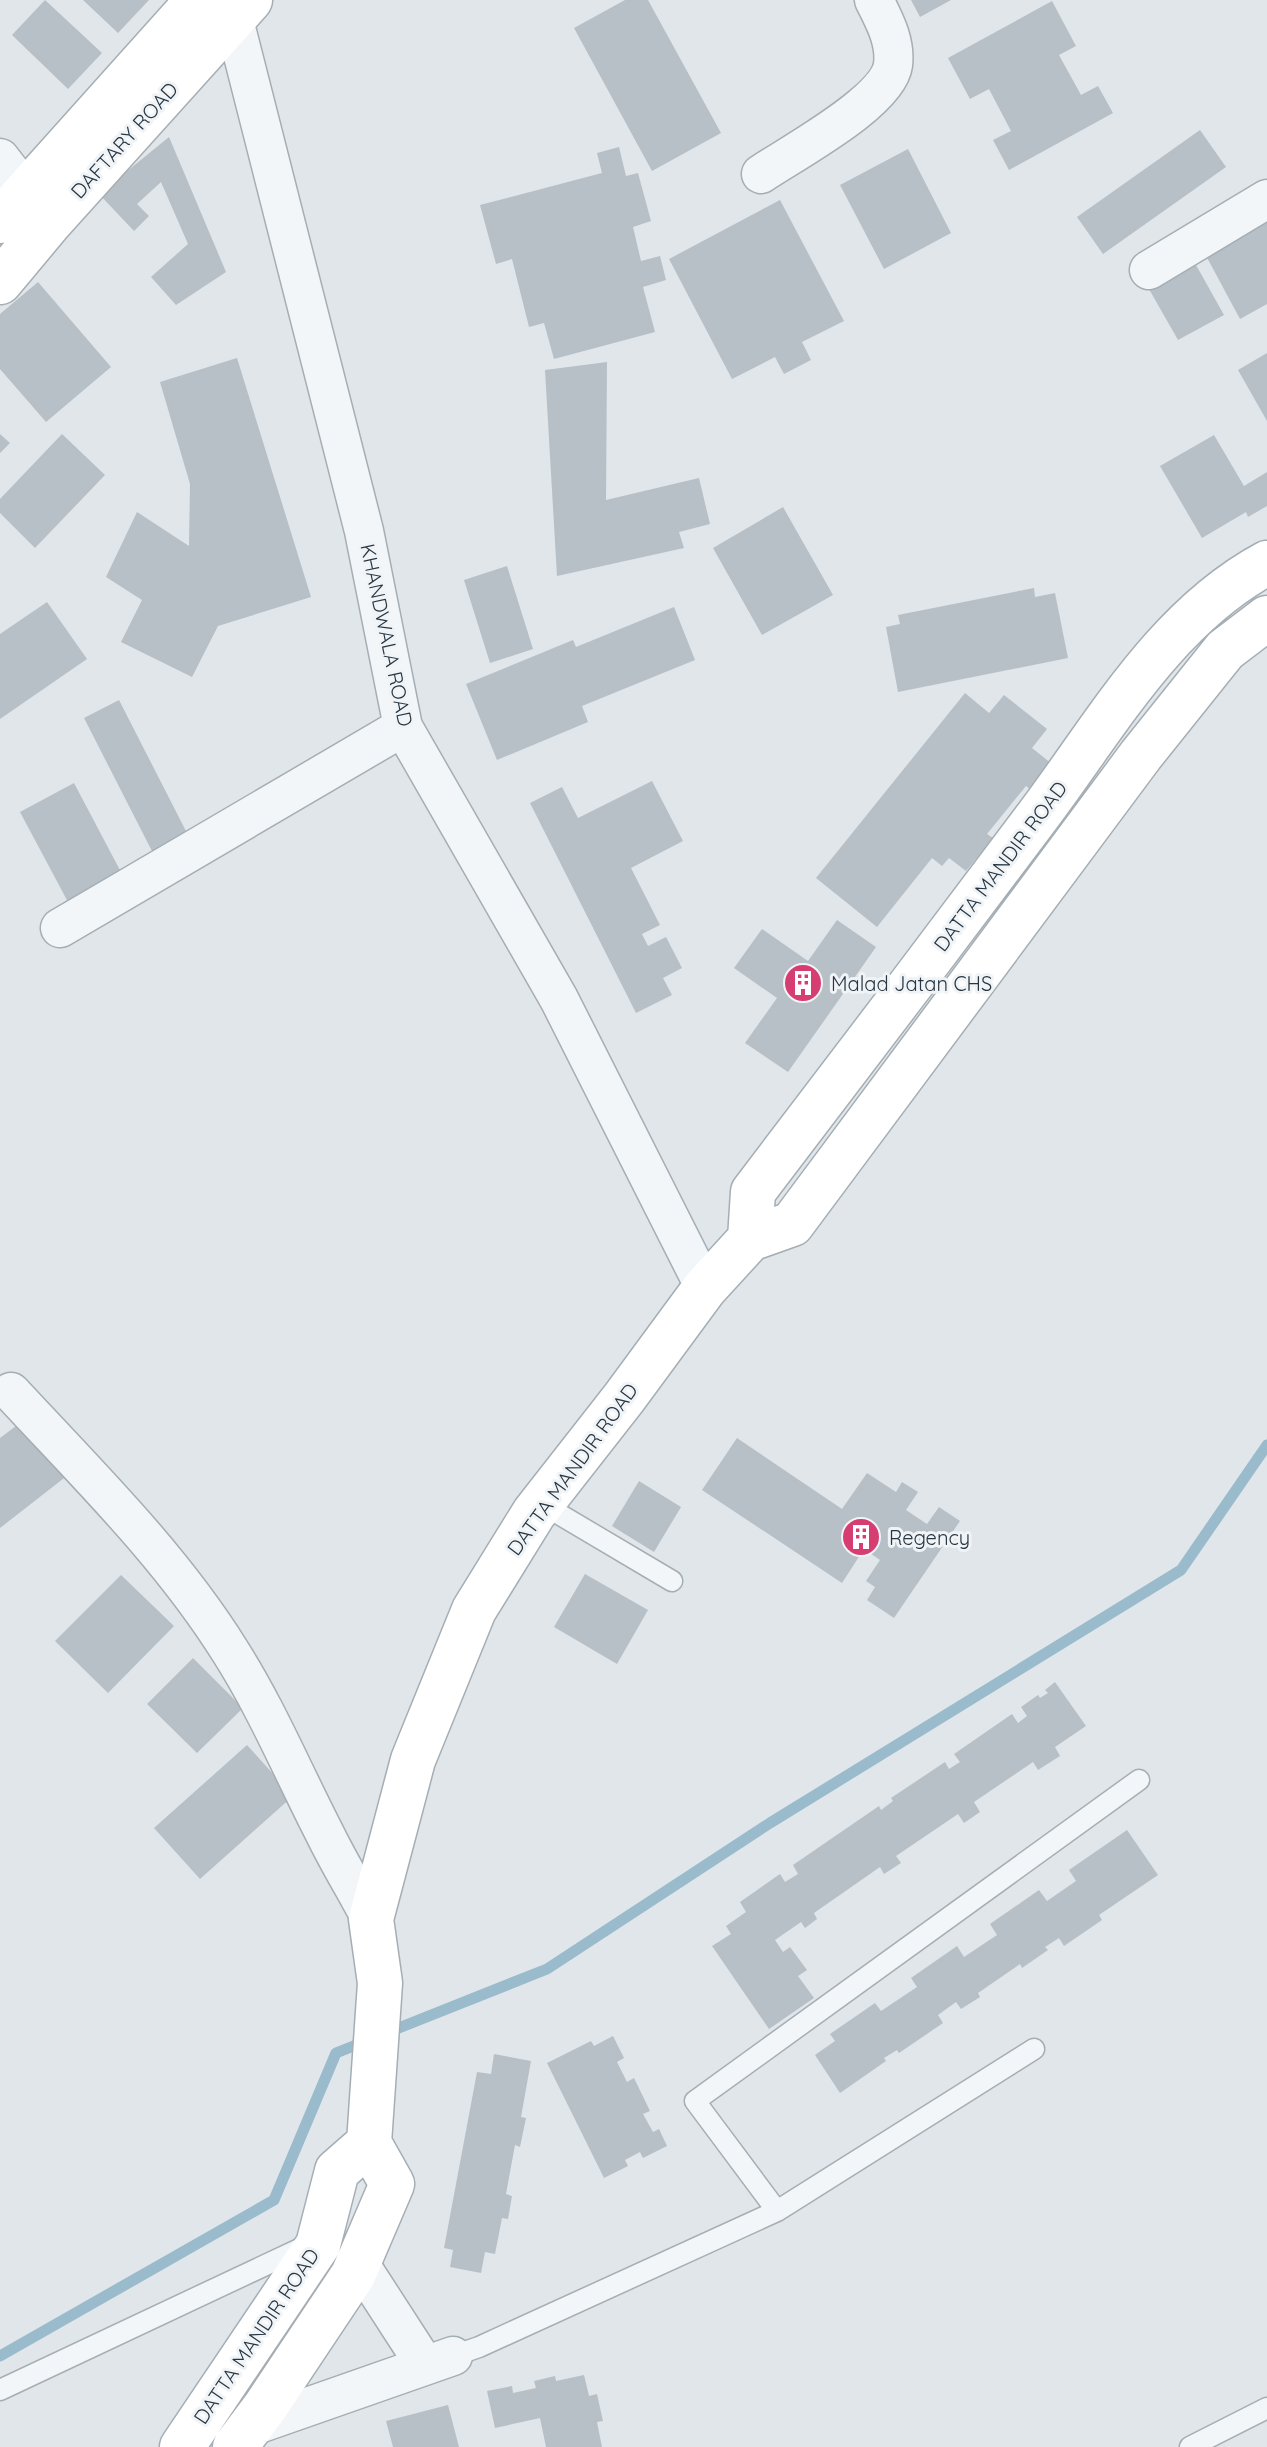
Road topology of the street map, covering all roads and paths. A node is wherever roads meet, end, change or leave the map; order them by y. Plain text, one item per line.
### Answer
1 (874, 0) edge
2 (225, 5) edge
3 (761, 174) dead end
4 (19, 198) edge
5 (1267, 199) edge
6 (1149, 270) dead end
7 (0, 282) edge
8 (1267, 563) edge
9 (1267, 618) edge
10 (403, 727) junction
11 (60, 928) dead end
12 (787, 1148) junction
13 (827, 1178) junction
14 (750, 1239) junction
15 (705, 1288) junction
16 (11, 1392) dead end
17 (542, 1504) junction
18 (672, 1581) dead end
19 (1139, 1780) dead end
20 (371, 1919) junction
21 (1034, 2049) dead end
22 (353, 2157) junction
23 (777, 2211) junction
24 (319, 2240) junction
25 (359, 2263) junction
26 (242, 2357) junction
27 (439, 2360) junction
28 (282, 2382) junction
29 (0, 2390) edge
30 (1267, 2408) edge
31 (242, 2437) edge
32 (182, 2447) edge
33 (1190, 2447) edge

1 - 3 street
2 - 4 main road, DAFTARY ROAD
2 - 10 street, KHANDWALA ROAD
4 - 7 main road, DAFTARY ROAD
5 - 6 street
8 - 12 main road, DATTA MANDIR ROAD
9 - 13 main road, DATTA MANDIR ROAD
10 - 11 street
10 - 15 street, KHANDWALA ROAD
12 - 13 main road
12 - 14 main road, DATTA MANDIR ROAD
13 - 14 main road, DATTA MANDIR ROAD
14 - 15 main road, DATTA MANDIR ROAD
15 - 17 main road, DATTA MANDIR ROAD
16 - 20 street
17 - 18 lane
17 - 20 main road, DATTA MANDIR ROAD
19 - 23 lane
20 - 22 main road, DATTA MANDIR ROAD
21 - 23 lane
22 - 24 main road, DATTA MANDIR ROAD
22 - 25 main road
23 - 27 lane
24 - 26 main road, DATTA MANDIR ROAD
24 - 29 lane
25 - 27 street
25 - 28 main road
26 - 28 main road
26 - 32 main road, DATTA MANDIR ROAD
27 - 31 street
28 - 31 main road
30 - 33 lane

